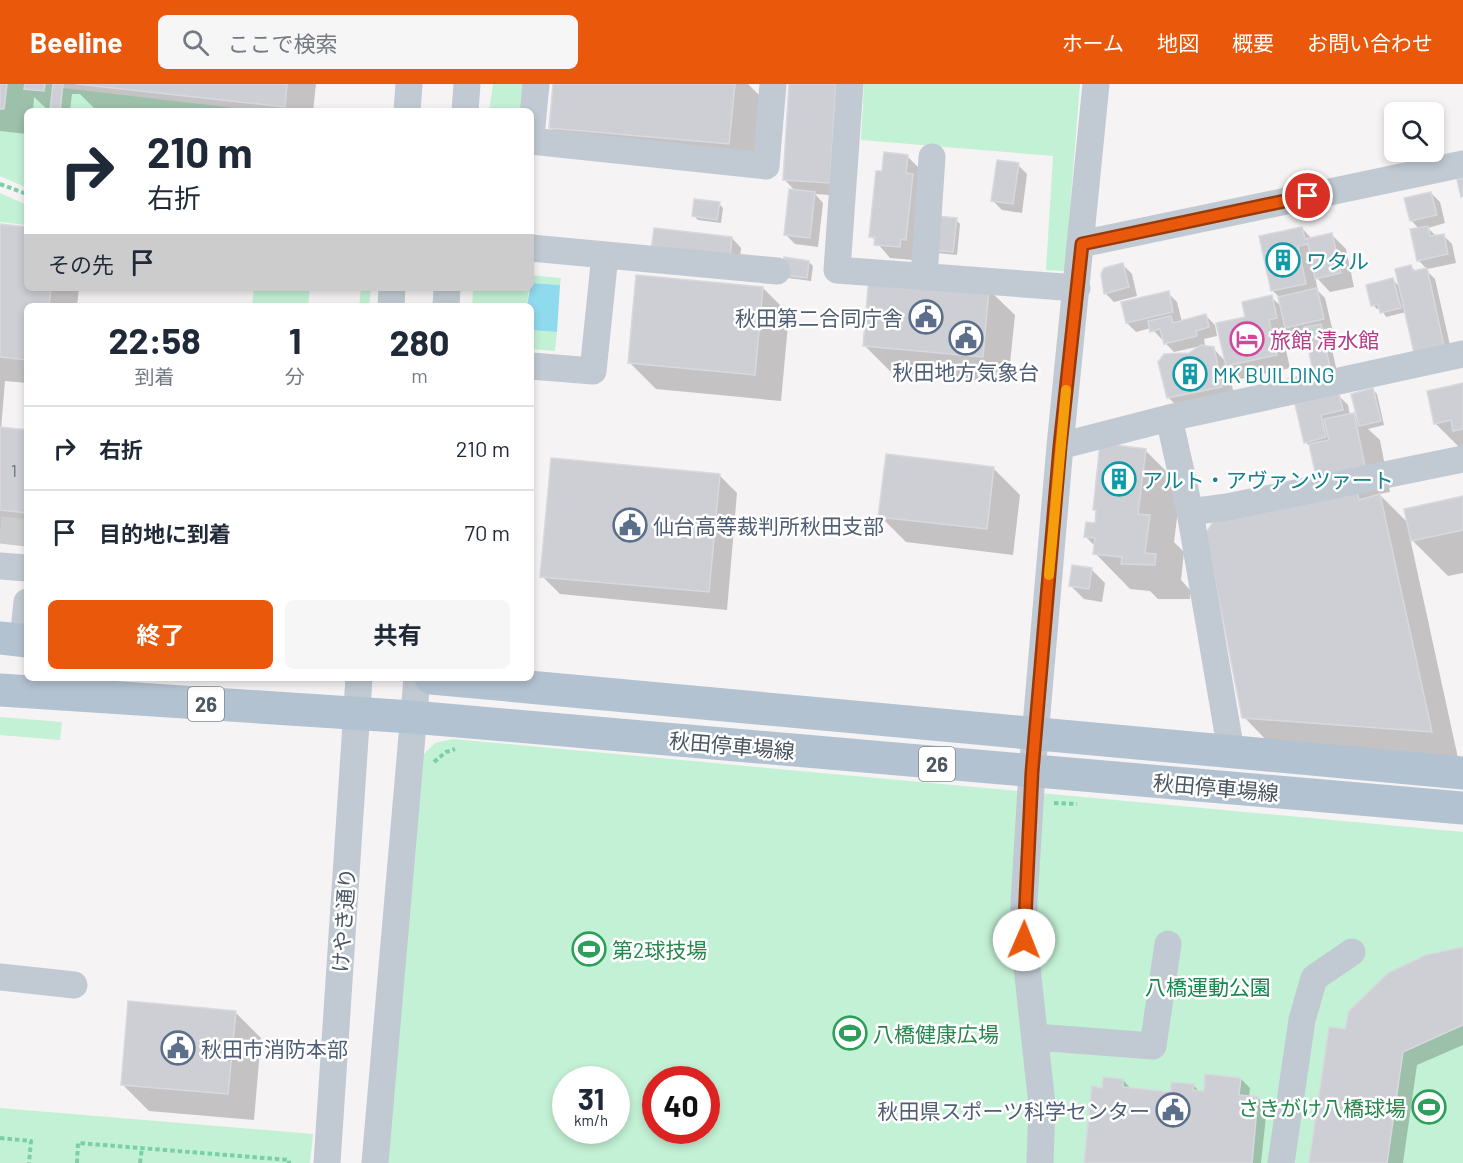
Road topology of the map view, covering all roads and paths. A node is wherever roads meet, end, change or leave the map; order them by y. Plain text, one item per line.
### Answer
1 (409, 84) edge
2 (467, 84) edge
3 (536, 84) edge
4 (773, 84) edge
5 (850, 84) edge
6 (1096, 84) edge
7 (407, 108) edge
8 (465, 108) edge
9 (534, 108) edge
10 (534, 141) edge
11 (932, 157) dead end
12 (1463, 164) edge
13 (0, 184) edge
14 (24, 193) edge
15 (1082, 244) junction
16 (534, 248) edge
17 (606, 255) junction
18 (777, 271) dead end
19 (924, 277) junction
20 (1077, 288) junction
21 (1463, 354) edge
22 (534, 366) edge
23 (1170, 418) junction
24 (1060, 446) junction
25 (1463, 459) edge
26 (1190, 512) junction
27 (0, 566) edge
28 (24, 568) edge
29 (24, 613) edge
30 (17, 640) edge
31 (359, 681) edge
32 (417, 681) edge
33 (464, 681) edge
34 (0, 690) edge
35 (356, 713) junction
36 (412, 717) junction
37 (1036, 733) junction
38 (460, 748) dead end
39 (1231, 751) junction
40 (433, 764) dead end
41 (1463, 773) edge
42 (1031, 787) junction
43 (1089, 806) dead end
44 (1463, 808) edge
45 (1168, 944) dead end
46 (1352, 952) dead end
47 (0, 977) edge
48 (74, 985) dead end
49 (1035, 1037) junction
50 (0, 1138) edge
51 (142, 1148) junction
52 (245, 1157) junction
53 (29, 1163) edge
54 (77, 1163) edge
55 (140, 1163) edge
56 (244, 1163) edge
57 (289, 1163) edge
58 (327, 1163) edge
59 (375, 1163) edge
60 (1040, 1163) edge
61 (1281, 1163) edge

1 - 7 street
2 - 8 street
3 - 9 street
4 - 10 street
5 - 19 street
6 - 15 street
11 - 19 street
12 - 15 street
13 - 14 path
15 - 20 street
16 - 17 street
17 - 18 street
17 - 22 street
19 - 20 street
20 - 24 street
21 - 23 street
23 - 24 street
23 - 26 street
24 - 37 street
25 - 26 street
26 - 39 street
27 - 28 street
29 - 30 street
31 - 35 street, けやき通り
32 - 36 street
33 - 37 main road, 秋田停車場線 / 26
34 - 35 main road, 秋田停車場線 / 26
35 - 36 main road, 秋田停車場線 / 26
35 - 58 street, けやき通り
36 - 42 main road, 秋田停車場線 / 26
36 - 59 street
37 - 39 main road, 秋田停車場線 / 26
37 - 42 street
38 - 40 path
39 - 41 main road, 秋田停車場線 / 26
42 - 43 path
42 - 44 main road, 秋田停車場線 / 26
42 - 49 street
45 - 49 street
46 - 61 street
47 - 48 street
49 - 60 street
50 - 53 path
51 - 52 path
51 - 54 path
51 - 55 path
52 - 56 path
52 - 57 path

